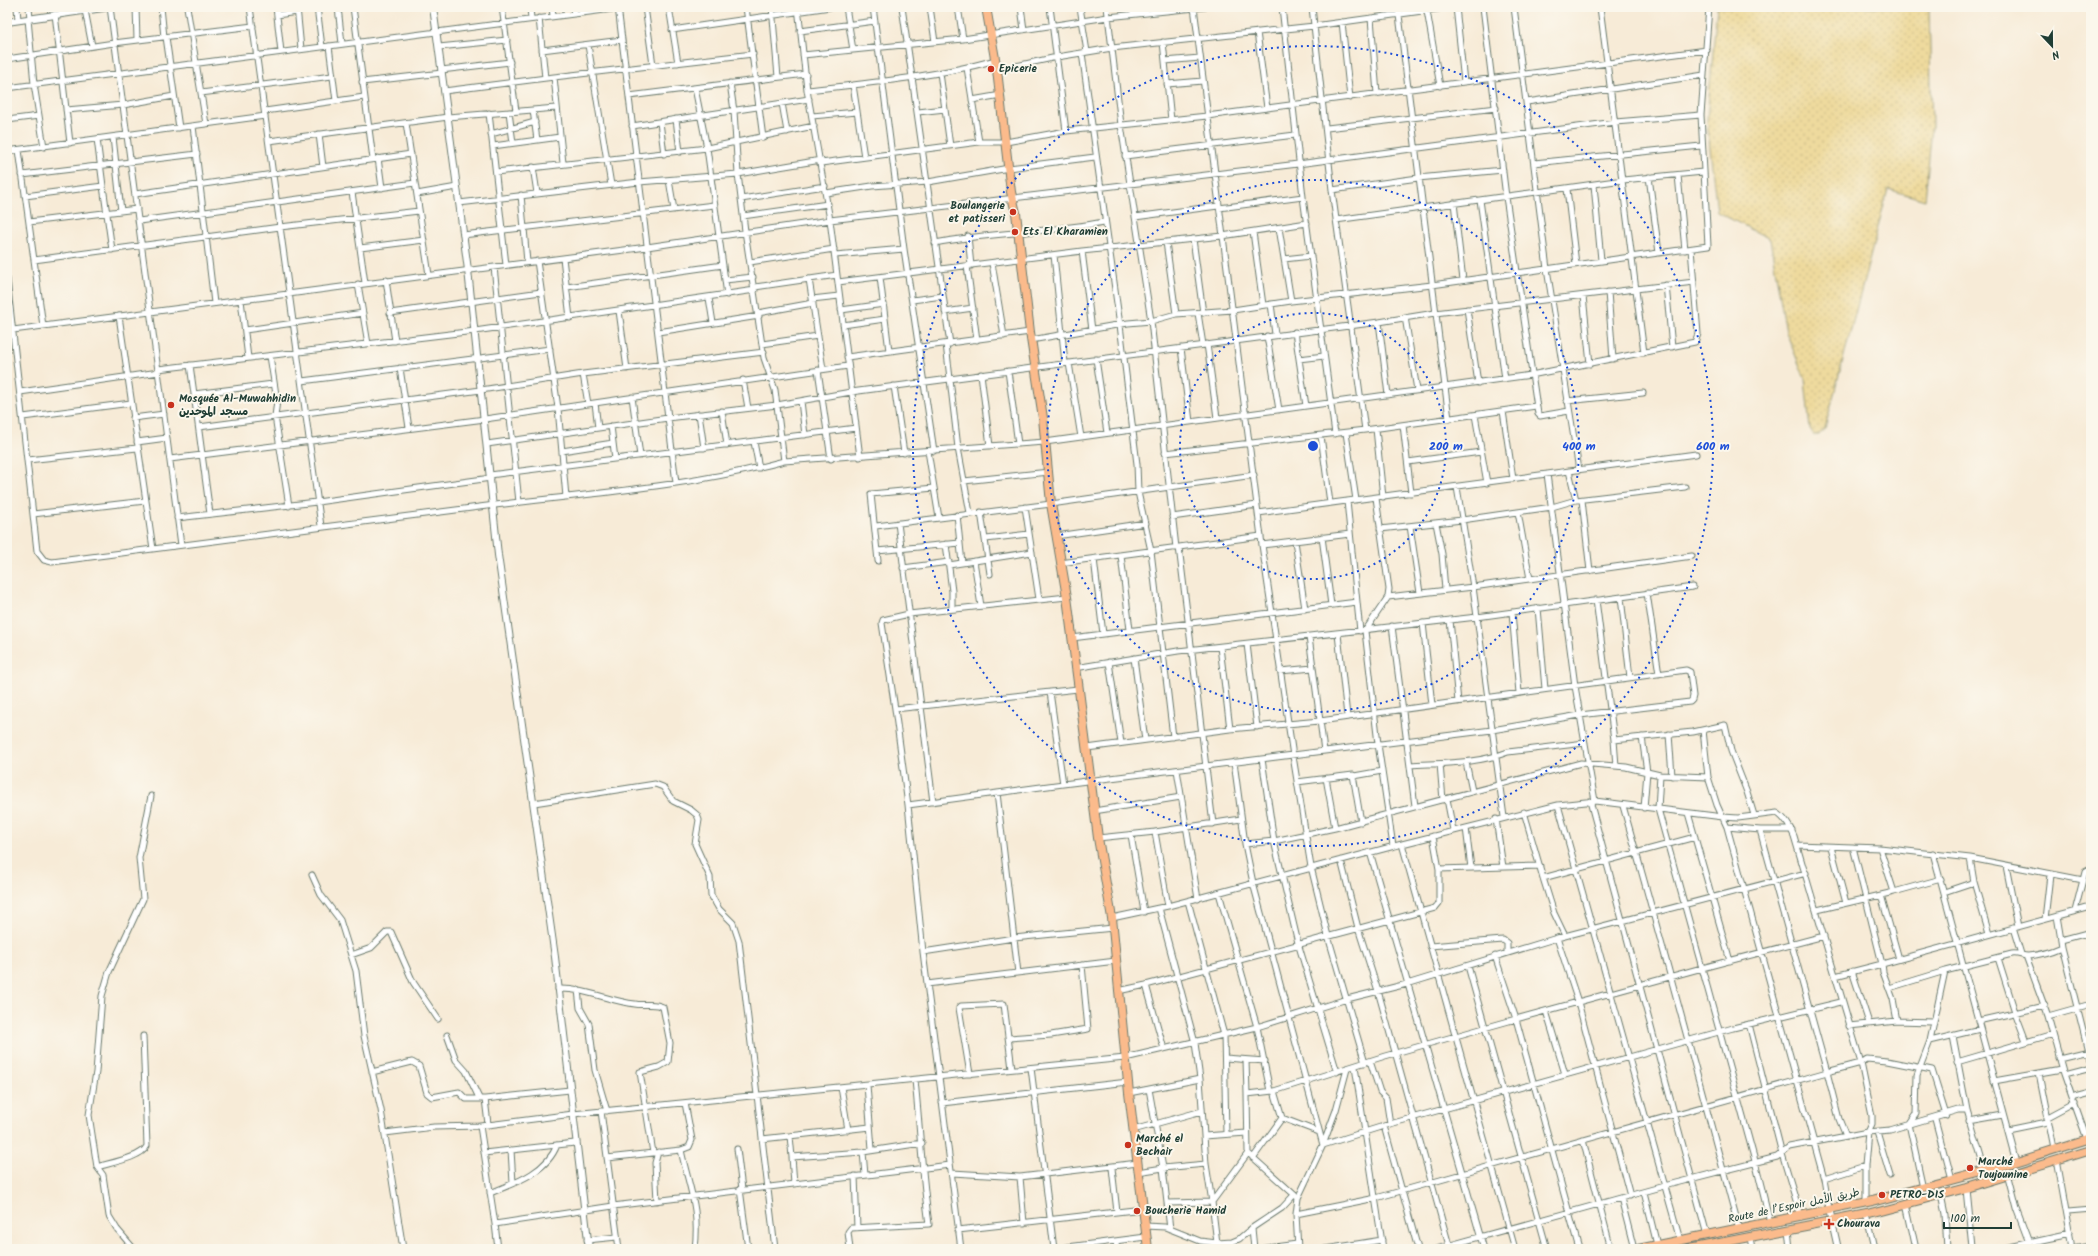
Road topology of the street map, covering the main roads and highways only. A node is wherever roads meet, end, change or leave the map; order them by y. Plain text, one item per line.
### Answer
1 (986, 7) edge
2 (2089, 1139) edge
3 (2091, 1150) edge
4 (1714, 1247) edge
5 (1148, 1249) edge
6 (1638, 1249) edge
7 (1689, 1249) edge

1 - 5 main road
2 - 6 main road, Route de l’Espoir طريق الأمل
3 - 4 main road, Route de l’Espoir طريق الأمل
4 - 7 main road, Route de l’Espoir طريق الأمل

